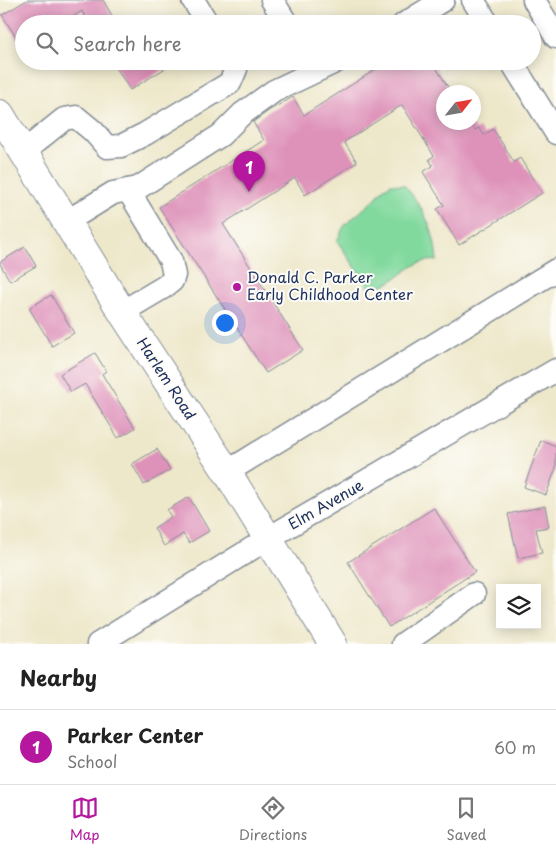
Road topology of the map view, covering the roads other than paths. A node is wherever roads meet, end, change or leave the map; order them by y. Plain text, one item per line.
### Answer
1 (193, 0) edge
2 (272, 0) edge
3 (443, 0) edge
4 (473, 0) edge
5 (534, 0) edge
6 (202, 15) edge
7 (281, 15) edge
8 (419, 15) edge
9 (482, 15) edge
10 (556, 37) edge
11 (236, 70) edge
12 (318, 70) edge
13 (517, 70) edge
14 (0, 114) edge
15 (556, 133) edge
16 (23, 152) junction
17 (128, 190) junction
18 (66, 222) junction
19 (556, 270) edge
20 (122, 312) junction
21 (556, 370) edge
22 (227, 472) junction
23 (268, 539) junction
24 (474, 594) dead end
25 (98, 644) edge
26 (333, 644) edge
27 (403, 644) edge

1 - 6 street
2 - 7 street
3 - 8 street
4 - 9 street
5 - 10 street
11 - 16 street
12 - 17 street
13 - 15 street
14 - 16 main road, Harlem Road
16 - 18 main road, Harlem Road
17 - 18 street
17 - 20 street
18 - 20 main road, Harlem Road
19 - 22 street
20 - 22 main road, Harlem Road
21 - 23 street, Elm Avenue
22 - 23 main road, Harlem Road
23 - 25 street, Elm Avenue
23 - 26 main road, Harlem Road
24 - 27 street

